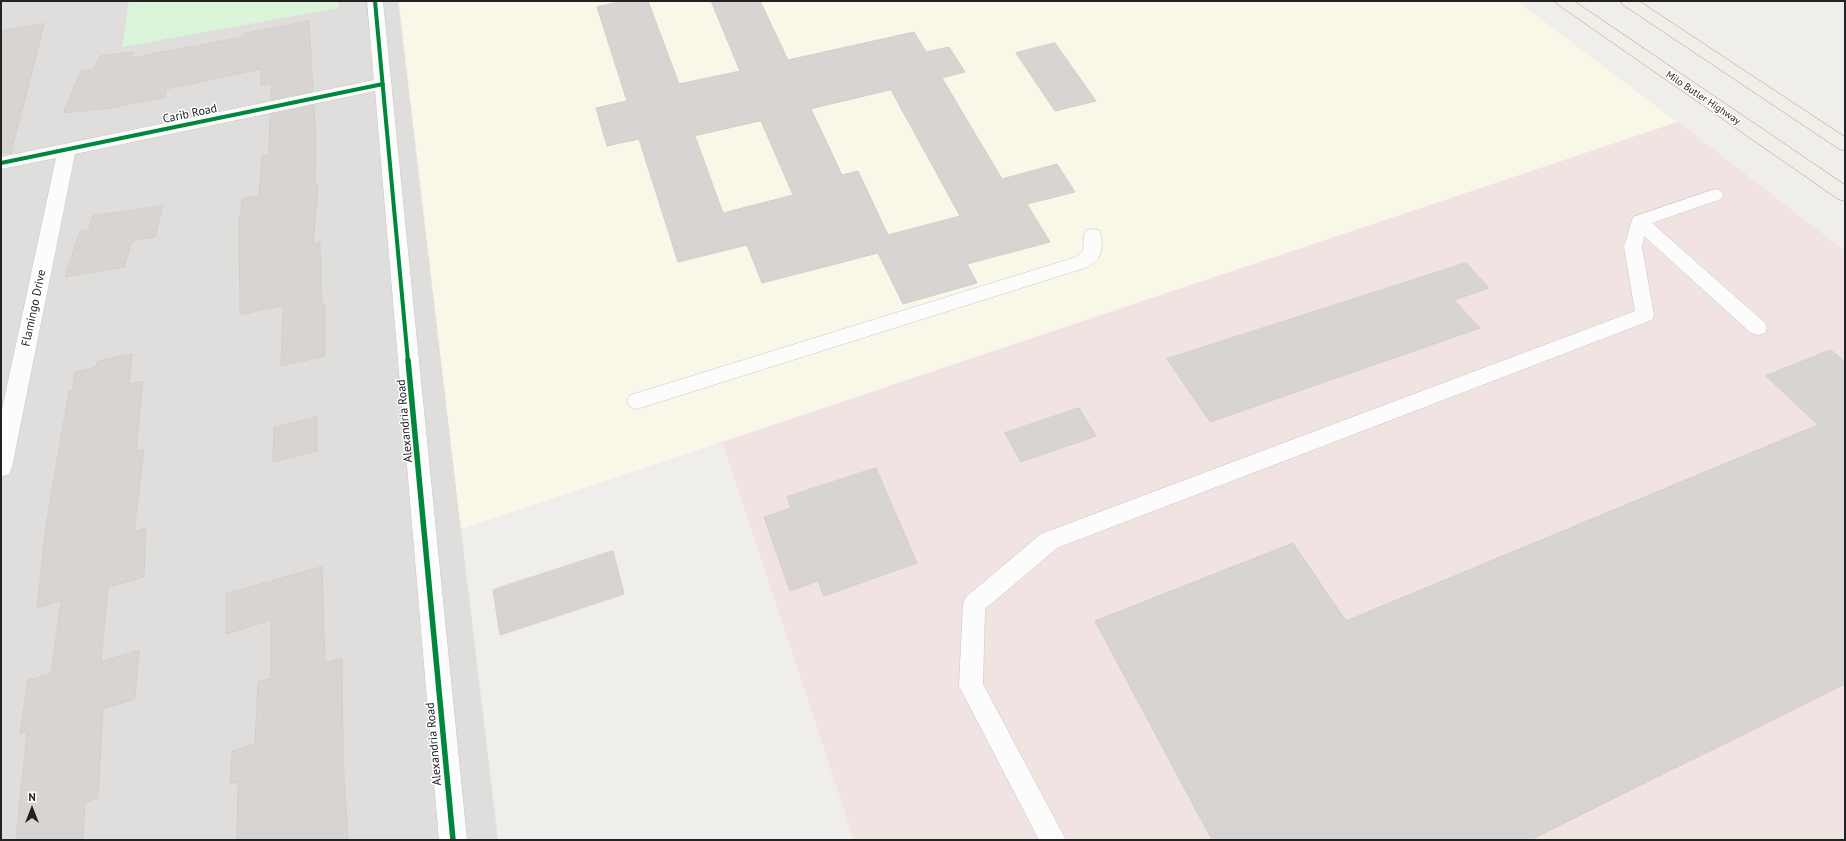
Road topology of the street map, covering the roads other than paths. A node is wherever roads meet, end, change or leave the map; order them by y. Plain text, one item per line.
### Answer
1 (375, 1) edge
2 (1563, 1) edge
3 (1628, 1) edge
4 (383, 84) junction
5 (1845, 145) edge
6 (67, 150) junction
7 (1, 163) edge
8 (1845, 194) edge
9 (1715, 195) dead end
10 (1639, 221) junction
11 (1093, 235) dead end
12 (1758, 328) dead end
13 (636, 401) dead end
14 (1, 467) edge
15 (453, 840) edge
16 (1053, 840) edge

1 - 4 street, Alexandria Road
2 - 8 main road, Milo Butler Highway
3 - 5 main road
4 - 6 street, Carib Road
4 - 15 street, Alexandria Road
6 - 7 street, Carib Road
6 - 14 street, Flamingo Drive
9 - 10 lane
10 - 12 lane
10 - 16 lane
11 - 13 lane

